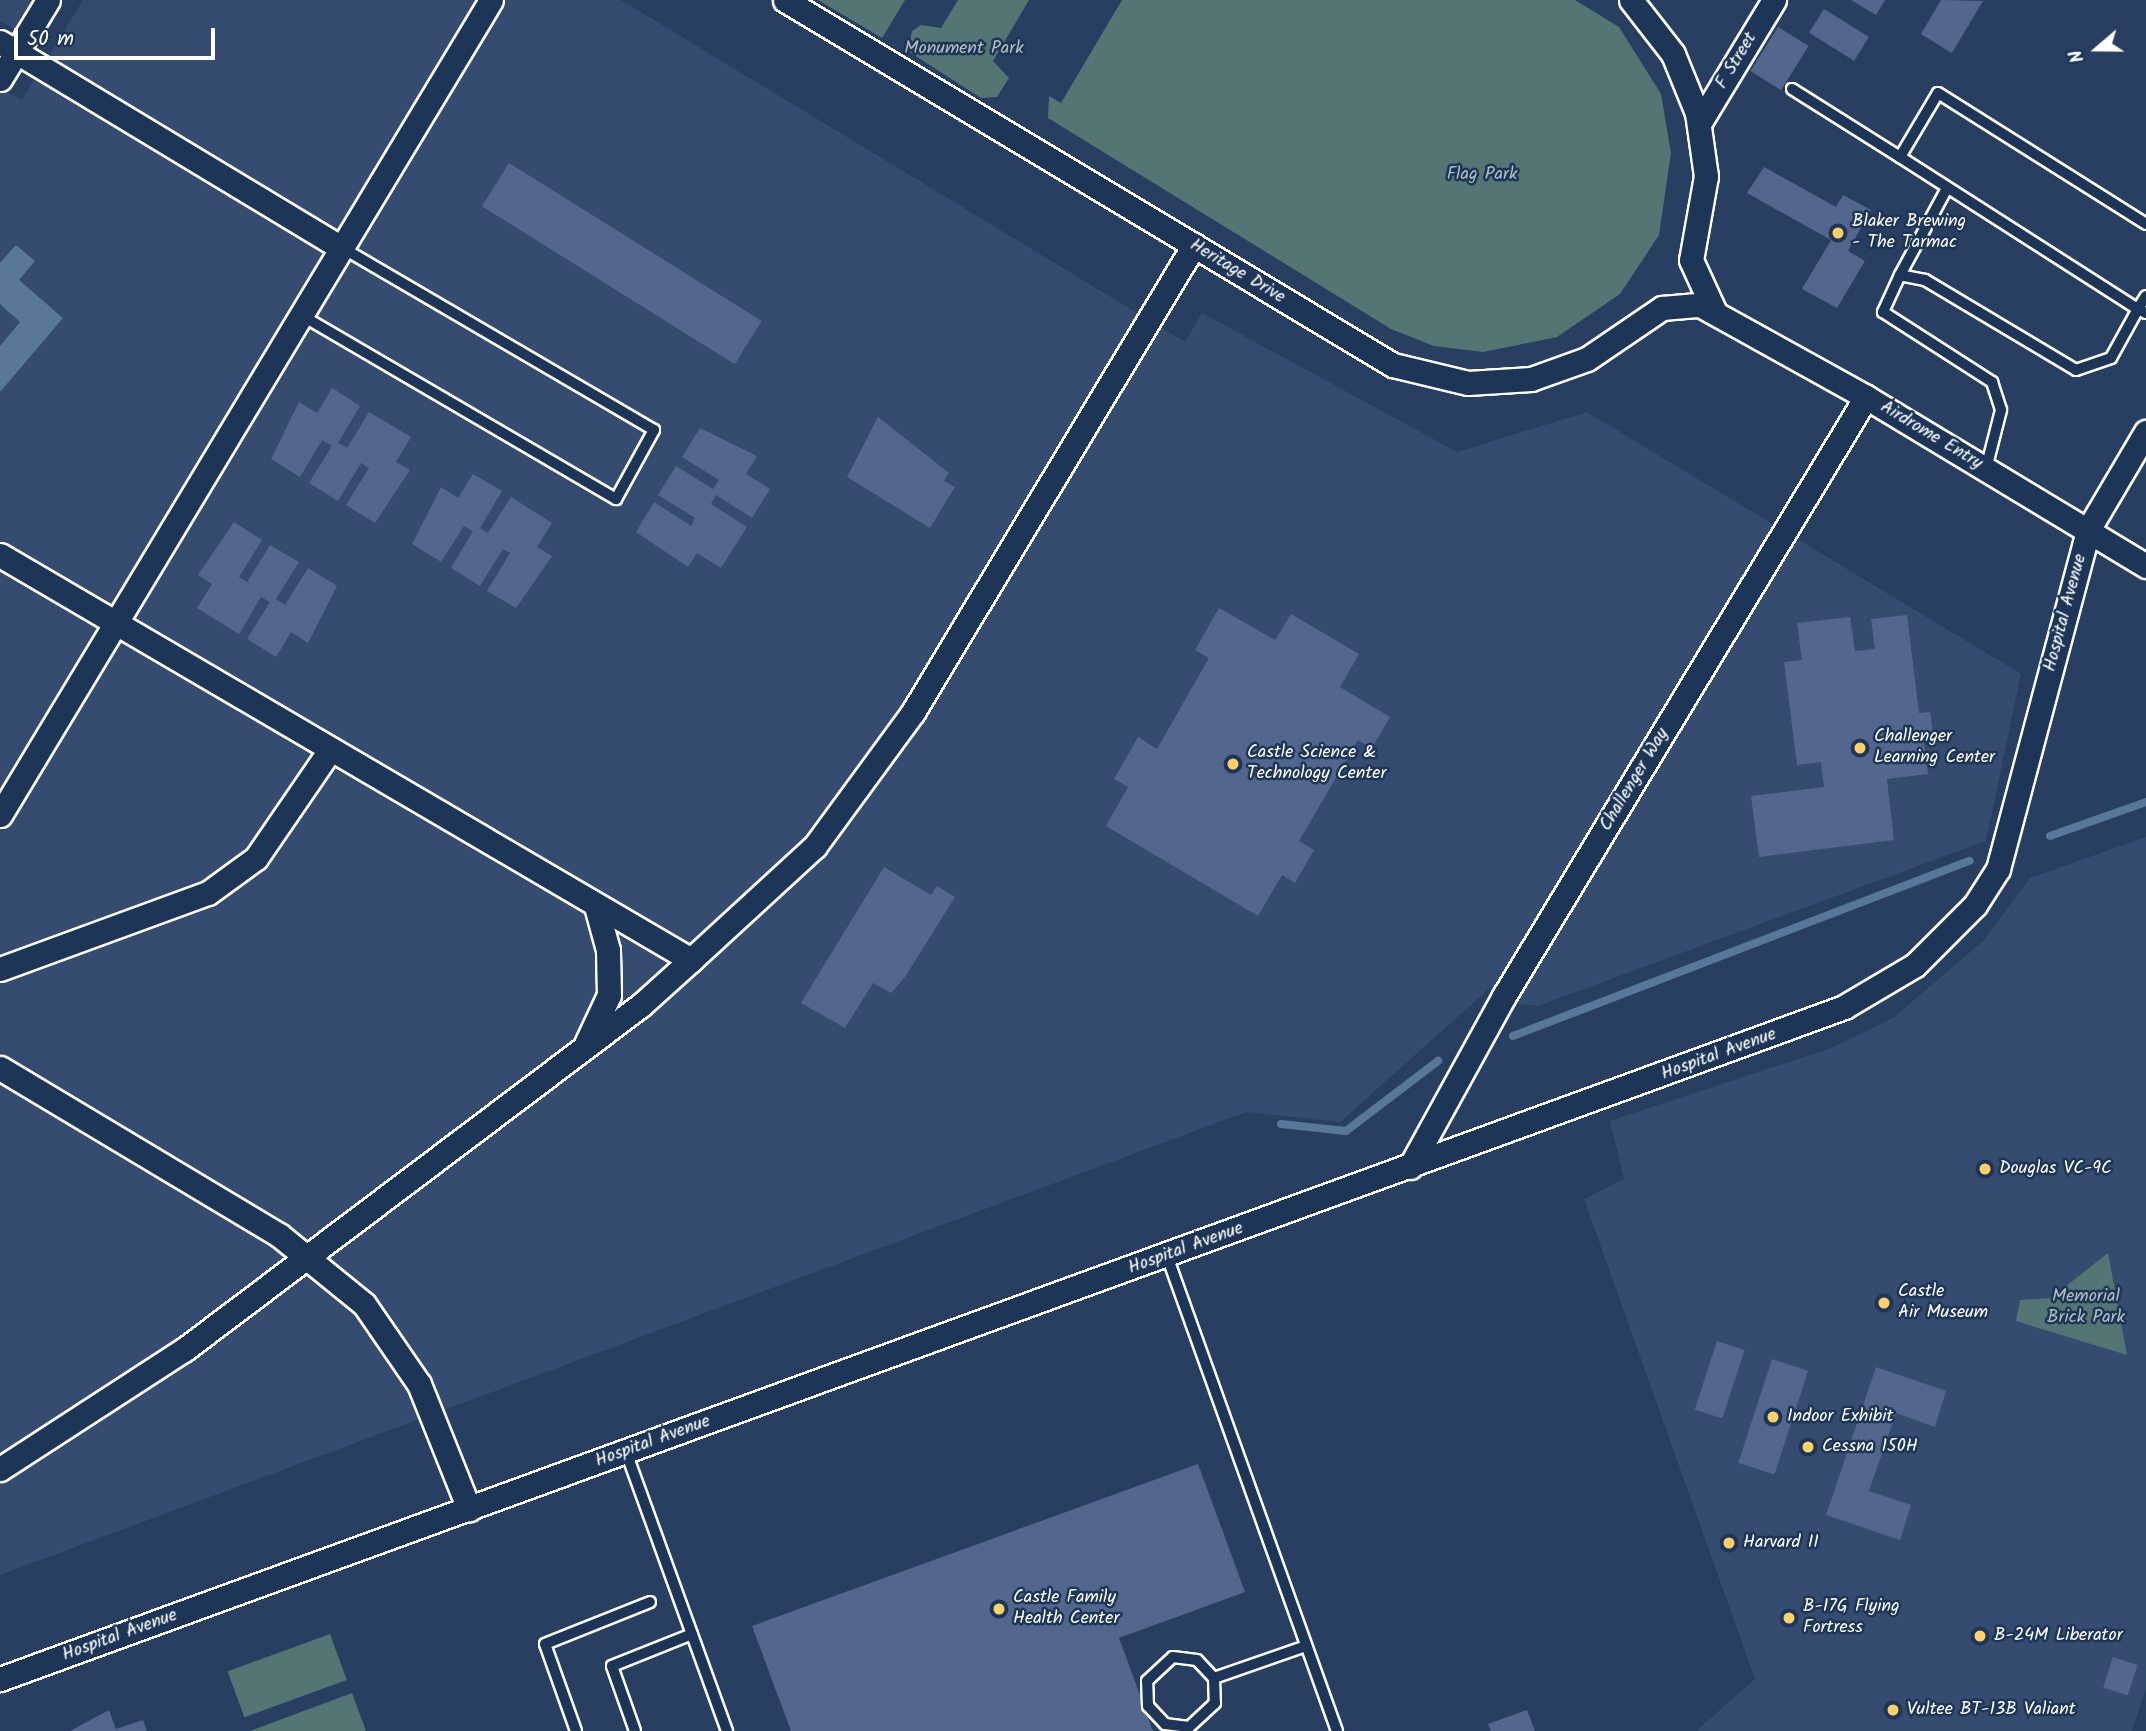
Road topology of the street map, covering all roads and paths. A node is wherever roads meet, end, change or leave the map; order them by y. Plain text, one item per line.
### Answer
1 (48, 0) edge
2 (491, 0) edge
3 (785, 0) edge
4 (1631, 0) edge
5 (1774, 0) edge
6 (8, 47) edge
7 (0, 79) edge
8 (1792, 89) dead end
9 (1700, 122) junction
10 (1900, 157) junction
11 (1947, 188) junction
12 (2146, 224) edge
13 (1194, 246) junction
14 (342, 248) junction
15 (1900, 275) junction
16 (2146, 296) edge
17 (1714, 310) junction
18 (2142, 311) edge
19 (301, 315) junction
20 (1866, 397) junction
21 (2146, 432) edge
22 (1986, 469) junction
23 (2088, 530) junction
24 (0, 555) edge
25 (2146, 566) edge
26 (115, 624) junction
27 (328, 753) junction
28 (0, 816) edge
29 (596, 906) junction
30 (691, 960) junction
31 (0, 969) edge
32 (585, 1046) junction
33 (0, 1068) edge
34 (1410, 1167) junction
35 (304, 1254) junction
36 (1167, 1256) junction
37 (626, 1452) junction
38 (0, 1469) edge
39 (469, 1509) junction
40 (650, 1602) dead end
41 (692, 1634) junction
42 (1306, 1646) junction
43 (1214, 1678) junction
44 (0, 1679) edge
45 (576, 1731) edge
46 (635, 1731) edge
47 (727, 1731) edge
48 (1337, 1731) edge

1 - 6 street
2 - 14 street
3 - 13 street, Heritage Drive
4 - 9 street
5 - 9 street, F Street
6 - 7 street
6 - 14 street
8 - 10 lane
9 - 17 street
10 - 11 lane
10 - 12 lane
11 - 15 lane
11 - 18 lane
13 - 17 street, Heritage Drive
13 - 30 street
14 - 19 street
14 - 19 lane
15 - 18 lane
15 - 22 lane
16 - 18 lane
17 - 20 street, Airdrome Entry
19 - 26 street
20 - 22 street, Airdrome Entry
20 - 34 street, Challenger Way
21 - 23 street, Hospital Avenue
22 - 23 street, Airdrome Entry
23 - 25 street, Airdrome Entry
23 - 34 street, Hospital Avenue
24 - 26 street
26 - 27 street
26 - 28 street
27 - 29 street
27 - 31 street
29 - 30 street
29 - 32 street
30 - 32 street
32 - 35 street
33 - 35 street
34 - 36 street, Hospital Avenue
35 - 38 street
35 - 39 street
36 - 37 street, Hospital Avenue
36 - 42 lane
37 - 39 street, Hospital Avenue
37 - 41 lane
39 - 44 street, Hospital Avenue
40 - 45 lane
41 - 46 lane
41 - 47 lane
42 - 43 lane
42 - 48 lane
43 - 43 lane

